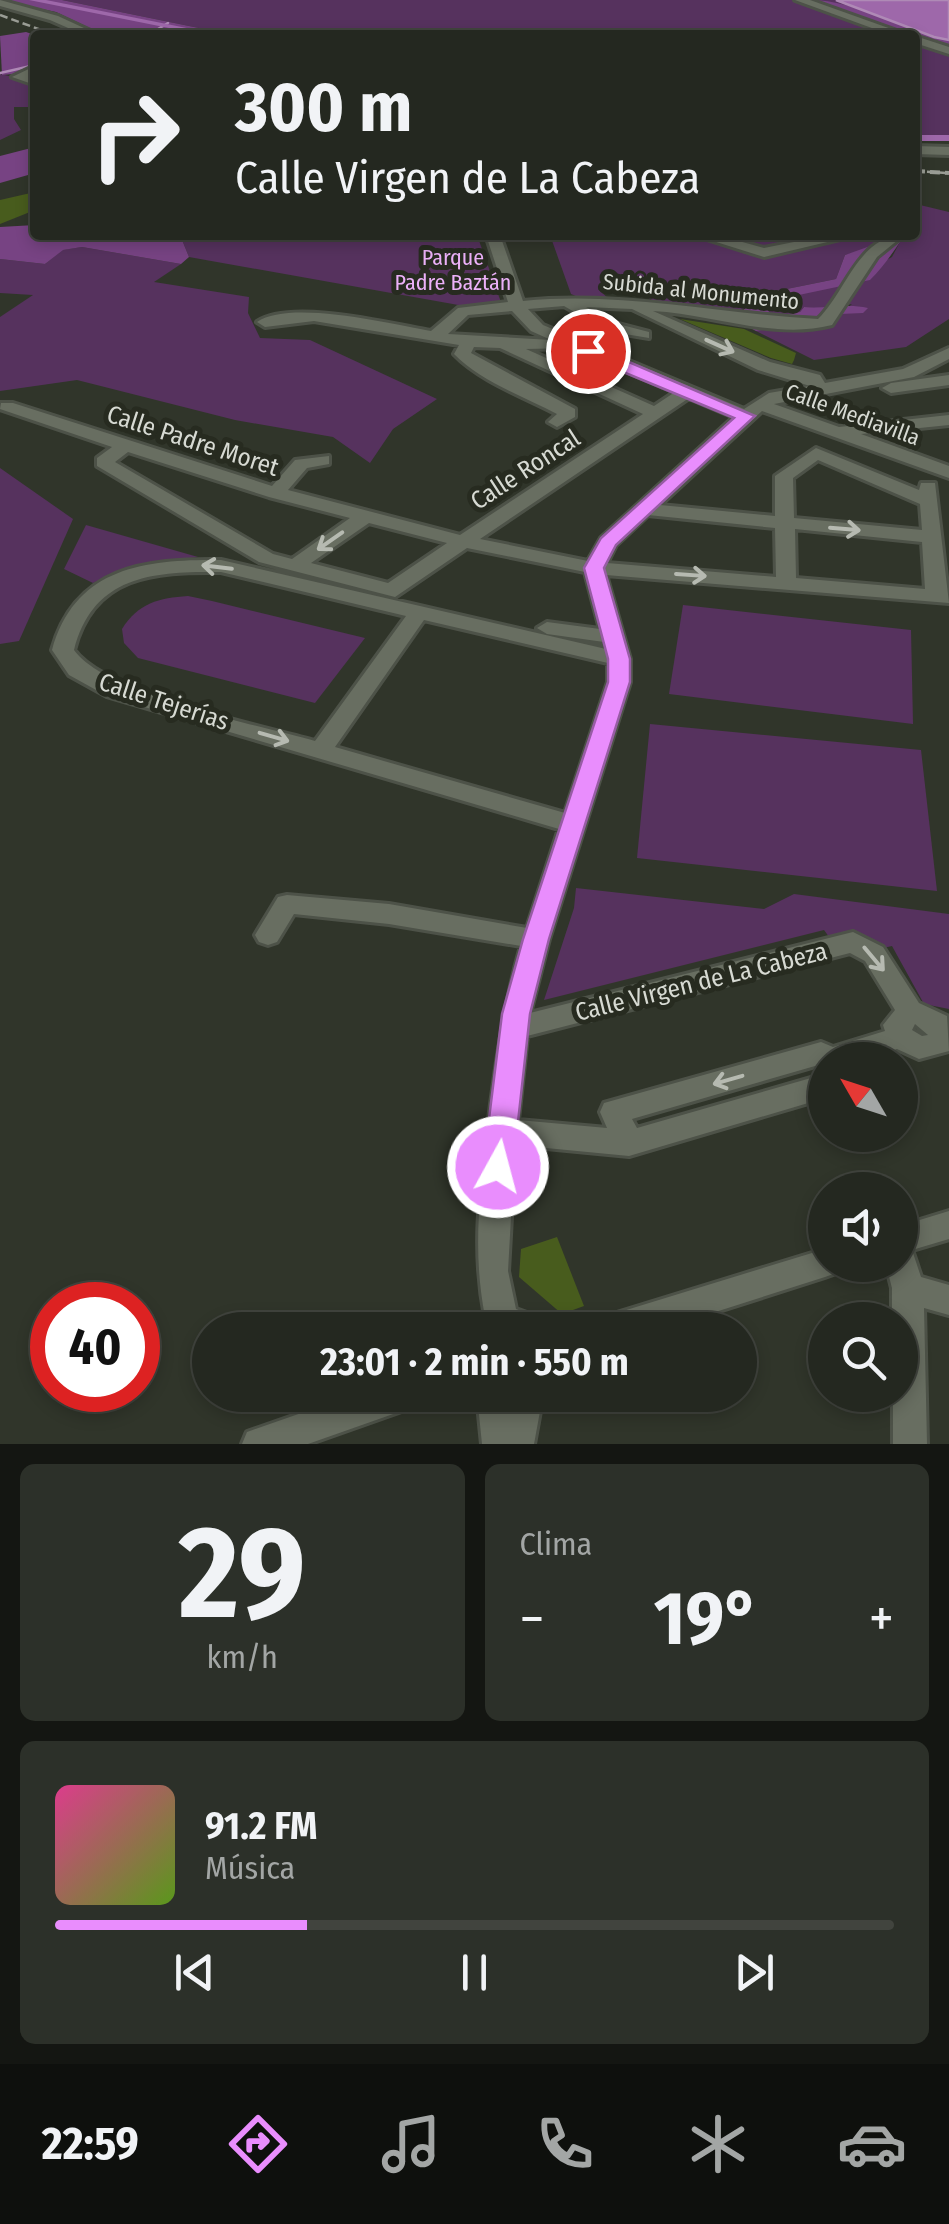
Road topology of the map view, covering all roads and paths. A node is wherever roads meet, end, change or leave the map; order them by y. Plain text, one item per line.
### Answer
1 (800, 0) edge
2 (0, 3) edge
3 (81, 30) edge
4 (887, 30) edge
5 (920, 42) edge
6 (949, 51) edge
7 (30, 72) edge
8 (30, 79) edge
9 (920, 150) edge
10 (949, 152) edge
11 (495, 240) edge
12 (718, 240) edge
13 (826, 240) edge
14 (890, 240) edge
15 (567, 301) junction
16 (631, 306) junction
17 (518, 308) junction
18 (265, 322) dead end
19 (622, 332) junction
20 (689, 332) junction
21 (434, 338) junction
22 (468, 342) junction
23 (504, 344) junction
24 (581, 348) junction
25 (949, 353) edge
26 (949, 380) edge
27 (821, 388) junction
28 (874, 390) junction
29 (687, 392) junction
30 (7, 407) dead end
31 (760, 410) junction
32 (655, 413) junction
33 (949, 420) edge
34 (557, 422) dead end
35 (901, 424) junction
36 (838, 432) junction
37 (126, 445) junction
38 (323, 460) dead end
39 (941, 470) edge
40 (903, 490) junction
41 (276, 493) junction
42 (927, 500) junction
43 (643, 509) junction
44 (366, 516) junction
45 (783, 524) junction
46 (932, 537) junction
47 (462, 541) junction
48 (294, 566) junction
49 (594, 568) junction
50 (786, 582) junction
51 (392, 590) junction
52 (942, 596) edge
53 (418, 612) junction
54 (616, 648) junction
55 (321, 750) junction
56 (572, 824) junction
57 (268, 935) dead end
58 (536, 939) junction
59 (514, 1028) junction
60 (868, 1042) edge
61 (808, 1057) edge
62 (808, 1091) edge
63 (502, 1131) junction
64 (629, 1142) junction
65 (949, 1225) edge
66 (918, 1234) edge
67 (808, 1268) edge
68 (918, 1281) edge
69 (904, 1282) edge
70 (949, 1300) edge
71 (504, 1312) edge
72 (668, 1312) edge
73 (352, 1412) edge
74 (496, 1412) edge
75 (523, 1412) edge
76 (259, 1444) edge
77 (500, 1444) edge
78 (517, 1444) edge
79 (910, 1444) edge

1 - 4 street
2 - 3 street
5 - 6 street
7 - 8 street
9 - 10 street
11 - 17 street
12 - 13 street, Subida al Monumento
14 - 16 street, Subida al Monumento
15 - 16 street, Subida al Monumento
15 - 17 street, Subida al Monumento
15 - 19 street
16 - 20 street
17 - 21 street, Subida al Monumento
17 - 24 street, Calle Mediavilla
18 - 21 street
19 - 20 street
19 - 24 street
20 -> 27 street
21 - 22 street
22 - 23 street
22 - 34 street
23 - 24 street
23 - 32 street
24 - 29 street, Calle Mediavilla
25 - 27 street
26 - 28 street
27 - 31 street
28 - 31 street
28 - 35 street
29 - 31 street, Calle Mediavilla
29 - 32 street, Calle Roncal
30 - 37 street, Calle Padre Moret
31 - 36 street, Calle Mediavilla
31 - 43 street
32 - 47 street, Calle Roncal
33 - 35 street
35 - 36 street
36 - 39 street, Calle Mediavilla
37 - 41 street, Calle Padre Moret
37 - 48 street
38 - 41 street
39 - 40 street
39 - 42 street
40 - 42 street
40 - 45 street
41 - 44 street, Calle Padre Moret
42 - 46 street
43 - 45 street
43 - 49 street
44 - 47 street, Calle Padre Moret
44 -> 48 street
45 -> 46 street
45 - 50 street
46 - 52 street
47 - 49 street, Calle Padre Moret
47 - 51 street, Calle Roncal
48 - 51 street
49 -> 50 street, Calle Padre Moret
49 - 54 street
50 - 52 street, Calle Padre Moret
51 - 54 street
53 - 54 street, Calle Tejerías
53 - 55 street
53 -> 55 street, Calle Tejerías
54 - 56 street
55 - 56 street, Calle Tejerías
56 - 58 street
57 - 58 street
58 - 59 street
59 -> 60 street, Calle Virgen de La Cabeza
59 - 63 street
61 -> 64 street, Calle Virgen de La Cabeza
62 - 64 street
63 - 64 street
63 - 71 street
65 - 66 street
67 - 72 street
68 - 70 street
69 - 79 street
73 - 76 street
74 - 77 street
75 - 78 street

